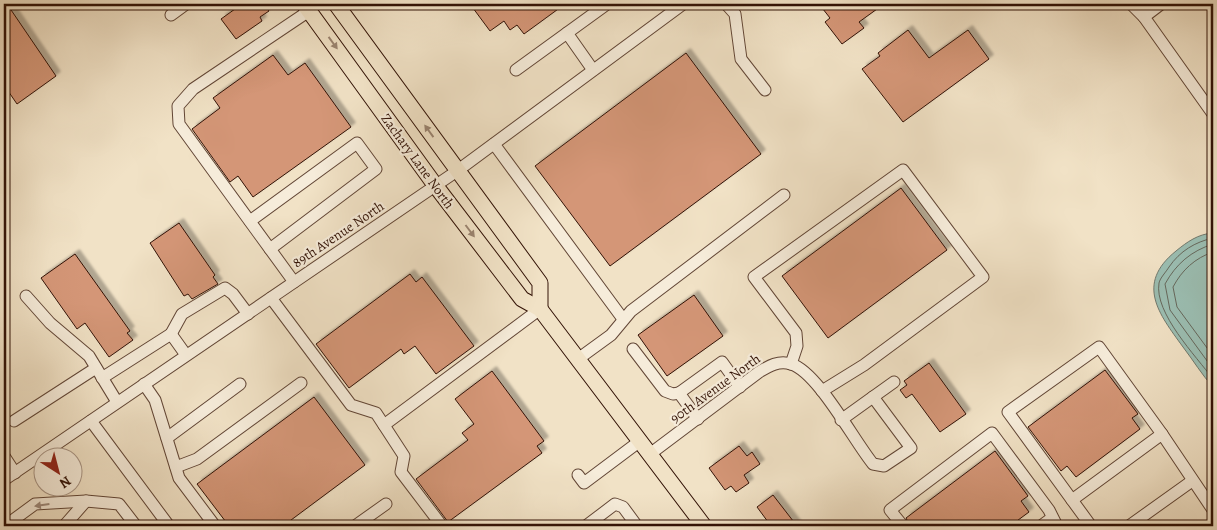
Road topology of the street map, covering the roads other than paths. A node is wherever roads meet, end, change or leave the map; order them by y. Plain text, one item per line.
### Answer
1 (186, 4) edge
2 (336, 4) edge
3 (607, 4) edge
4 (683, 4) edge
5 (726, 4) edge
6 (1131, 4) edge
7 (1161, 4) edge
8 (307, 7) edge
9 (171, 14) dead end
10 (1144, 17) junction
11 (567, 33) junction
12 (516, 70) dead end
13 (593, 70) junction
14 (765, 90) dead end
15 (1213, 114) edge
16 (494, 144) junction
17 (457, 171) junction
18 (435, 185) junction
19 (784, 195) dead end
20 (250, 222) junction
21 (270, 249) junction
22 (294, 282) junction
23 (26, 296) dead end
24 (271, 298) junction
25 (540, 309) junction
26 (248, 314) junction
27 (623, 319) junction
28 (171, 334) junction
29 (633, 349) dead end
30 (186, 355) junction
31 (578, 358) junction
32 (791, 364) junction
33 (96, 368) junction
34 (102, 378) junction
35 (301, 382) dead end
36 (894, 382) dead end
37 (144, 384) junction
38 (240, 384) dead end
39 (740, 387) junction
40 (822, 391) junction
41 (679, 393) junction
42 (873, 397) junction
43 (118, 402) junction
44 (698, 418) junction
45 (841, 420) junction
46 (14, 421) dead end
47 (91, 421) junction
48 (384, 425) junction
49 (1162, 434) junction
50 (167, 438) junction
51 (640, 441) junction
52 (650, 454) junction
53 (4, 456) edge
54 (176, 467) junction
55 (15, 473) junction
56 (578, 475) dead end
57 (4, 480) edge
58 (1192, 481) junction
59 (1072, 500) junction
60 (86, 501) junction
61 (386, 504) dead end
62 (1213, 510) edge
63 (1054, 522) edge
64 (5, 526) edge
65 (64, 526) edge
66 (136, 526) edge
67 (169, 526) edge
68 (215, 526) edge
69 (355, 526) edge
70 (442, 526) edge
71 (586, 526) edge
72 (637, 526) edge
73 (704, 526) edge
74 (903, 526) edge
75 (1041, 526) edge
76 (1091, 526) edge
77 (1129, 526) edge

1 - 9 street
17 -> 2 main road, Zachary Lane North
3 - 11 street
4 - 13 street, 89th Avenue North
5 - 14 street
6 - 10 street
7 - 10 street
8 -> 18 main road, Zachary Lane North
8 - 20 street
10 - 15 street
11 - 12 street
11 - 13 street
13 - 16 street, 89th Avenue North
16 - 17 street, 89th Avenue North
16 - 27 street
17 - 18 street, 89th Avenue North
17 - 25 main road, Zachary Lane North
18 - 22 street, 89th Avenue North
18 -> 25 main road, Zachary Lane North
19 - 27 street
20 - 21 street
20 - 21 street
21 - 22 street
22 - 24 street, 89th Avenue North
23 - 33 street
24 - 26 street, 89th Avenue North
24 - 48 street
25 - 31 main road, Zachary Lane North
25 - 48 street
26 - 28 street
26 - 30 street, 89th Avenue North
27 - 31 street
28 - 30 street
28 - 34 street
29 - 41 street
30 - 37 street, 89th Avenue North
31 - 51 main road, Zachary Lane North
32 - 39 street, 90th Avenue North
32 - 40 street
32 - 40 street
33 - 34 street
33 - 46 street
34 - 43 street
35 - 54 street
36 - 42 street
37 - 43 street, 89th Avenue North
37 - 50 street
38 - 50 street
39 - 41 street
39 - 44 street, 90th Avenue North
40 - 45 street
41 - 44 street
42 - 45 street
42 - 45 street
43 - 47 street, 89th Avenue North
44 - 52 street, 90th Avenue North
47 - 55 street, 89th Avenue North
47 - 67 street
48 - 70 street
49 - 58 street
49 - 59 street
49 - 59 street
50 - 54 street
51 - 52 main road, Zachary Lane North
51 - 56 street
52 - 73 main road, Zachary Lane North
53 - 55 street
54 - 68 street
55 - 57 street, 89th Avenue North
58 - 62 street
58 - 77 street
59 - 76 street
60 -> 64 street
60 - 65 street
60 - 66 street
61 - 69 street
63 - 74 street
63 - 75 street
71 - 72 street

